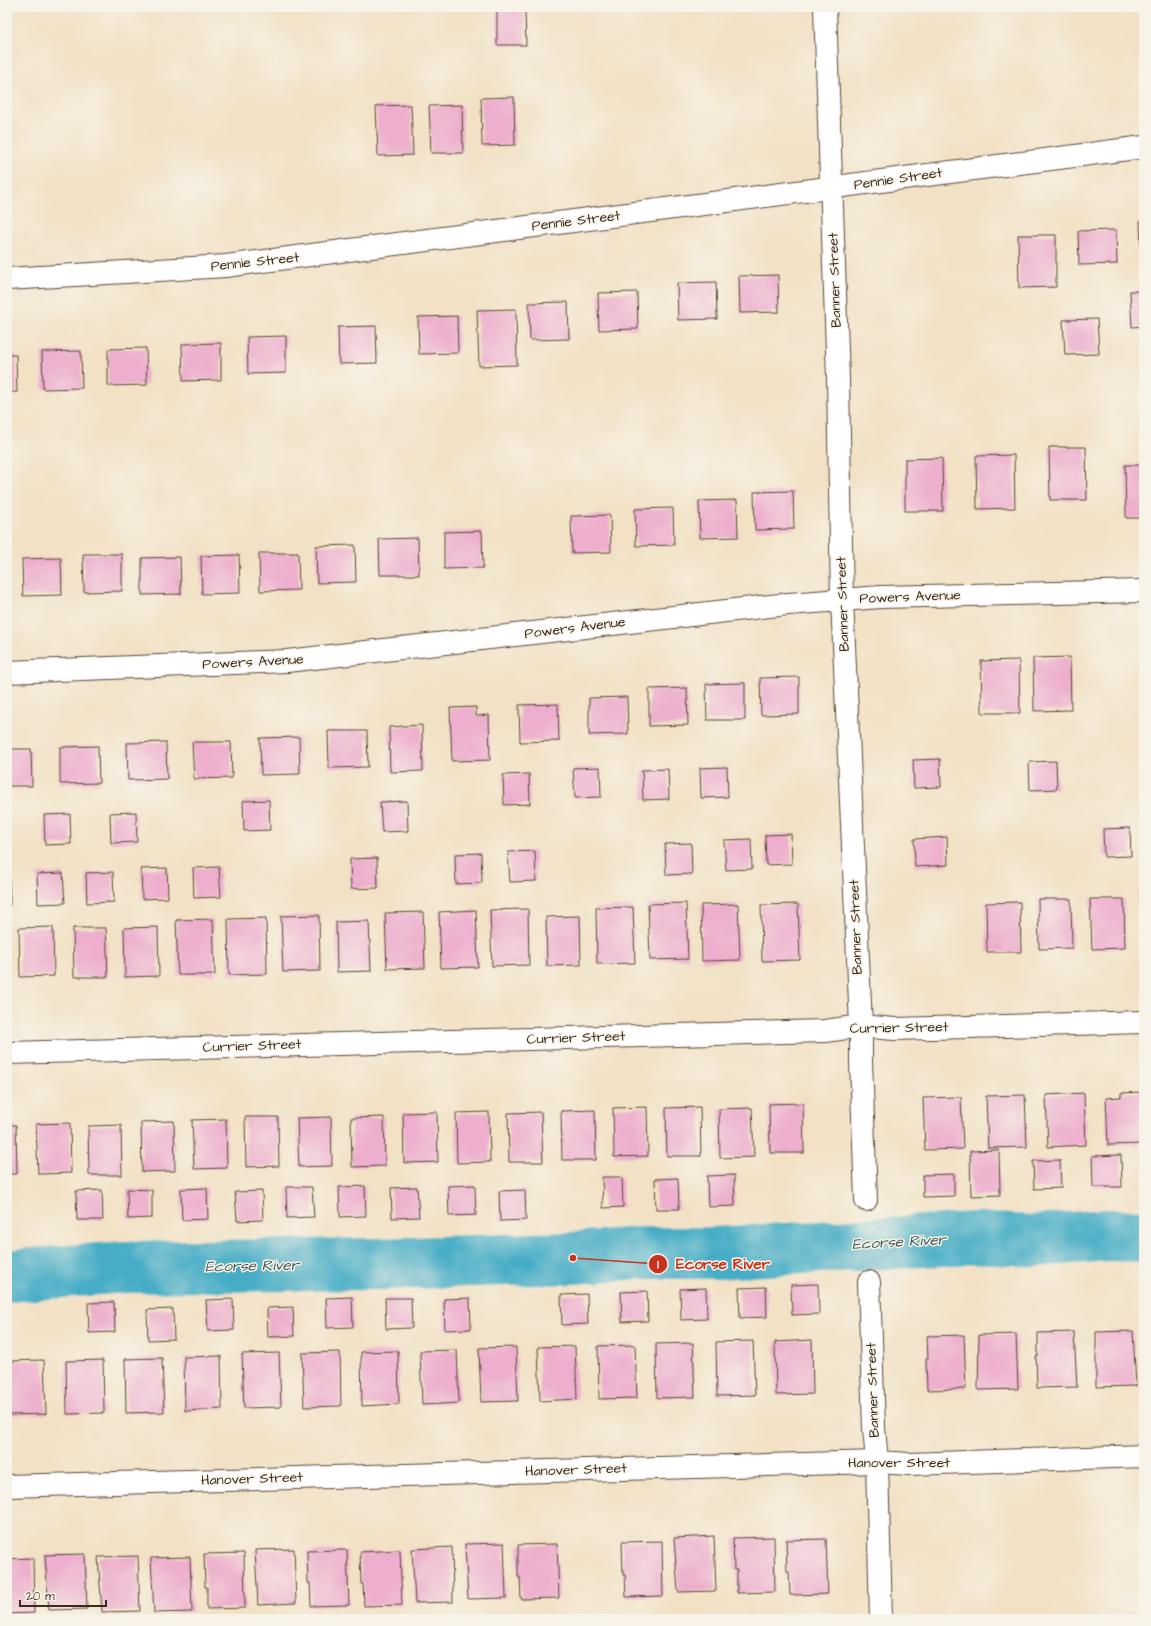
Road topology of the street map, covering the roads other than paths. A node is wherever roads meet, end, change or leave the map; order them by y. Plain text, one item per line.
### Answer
1 (825, 7) edge
2 (1144, 147) edge
3 (832, 188) junction
4 (7, 279) edge
5 (1144, 591) edge
6 (842, 600) junction
7 (7, 672) edge
8 (1144, 1022) edge
9 (861, 1026) junction
10 (7, 1053) edge
11 (866, 1200) dead end
12 (869, 1282) dead end
13 (1144, 1456) edge
14 (877, 1462) junction
15 (7, 1486) edge
16 (881, 1619) edge

1 - 3 street, Banner Street
2 - 3 street, Pennie Street
3 - 4 street, Pennie Street
3 - 6 street, Banner Street
5 - 6 street, Powers Avenue
6 - 7 street, Powers Avenue
6 - 9 street, Banner Street
8 - 9 street, Currier Street
9 - 10 street, Currier Street
9 - 11 street, Banner Street
12 - 14 street, Banner Street
13 - 14 street, Hanover Street
14 - 15 street, Hanover Street
14 - 16 street, Banner Street

